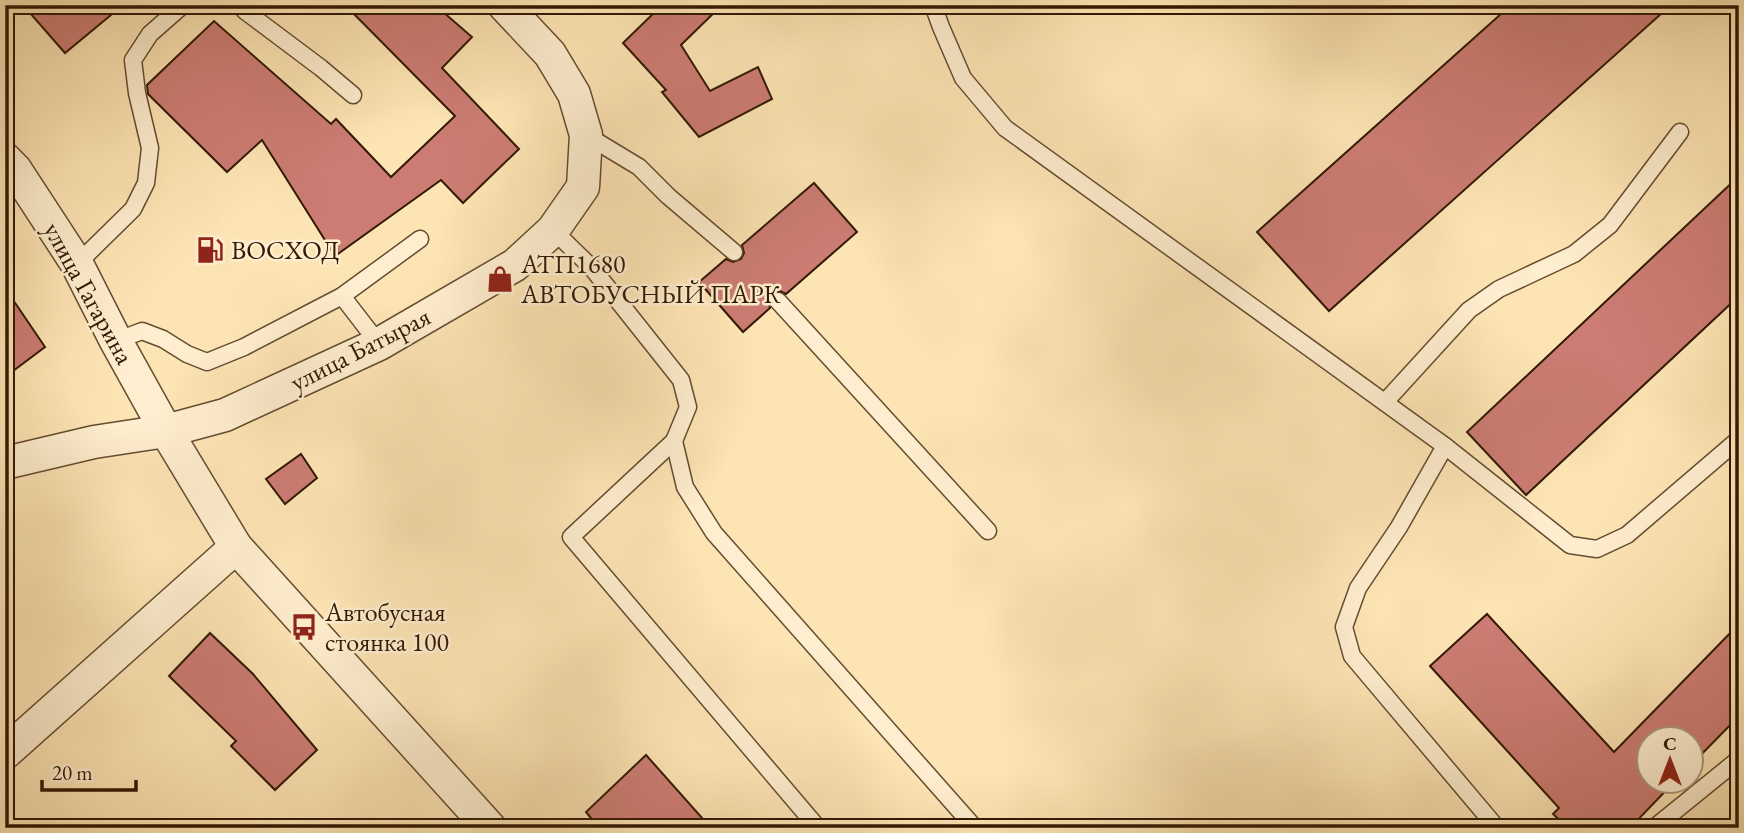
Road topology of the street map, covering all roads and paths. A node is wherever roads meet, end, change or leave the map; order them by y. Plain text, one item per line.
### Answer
1 (183, 5) edge
2 (240, 5) edge
3 (504, 5) edge
4 (933, 5) edge
5 (353, 94) dead end
6 (1680, 132) dead end
7 (586, 135) junction
8 (5, 159) edge
9 (553, 230) junction
10 (420, 239) dead end
11 (734, 253) dead end
12 (77, 264) junction
13 (342, 296) junction
14 (778, 301) dead end
15 (116, 341) junction
16 (379, 344) junction
17 (1385, 402) junction
18 (166, 431) junction
19 (1739, 439) edge
20 (674, 441) junction
21 (1445, 446) junction
22 (5, 463) edge
23 (988, 531) dead end
24 (236, 547) junction
25 (5, 753) edge
26 (1739, 759) edge
27 (490, 828) edge
28 (818, 828) edge
29 (975, 828) edge
30 (1497, 828) edge
31 (1654, 828) edge

1 - 12 lane
2 - 5 lane
3 - 7 street, улица Батырая
4 - 17 lane
6 - 17 lane
7 - 9 street, улица Батырая
7 - 11 lane
8 - 12 street, улица Гагарина
9 - 16 street, улица Батырая
9 - 20 lane
10 - 13 lane
12 - 15 street, улица Гагарина
13 - 15 lane
13 - 16 lane
14 - 23 lane
15 - 18 street, улица Гагарина
16 - 18 street, улица Батырая
17 - 21 lane
18 - 22 street, улица Батырая
18 - 24 street, улица Гагарина
19 - 21 lane
20 - 28 lane
20 - 29 lane
21 - 30 lane
24 - 25 street
24 - 27 street, улица Гагарина
26 - 31 lane

